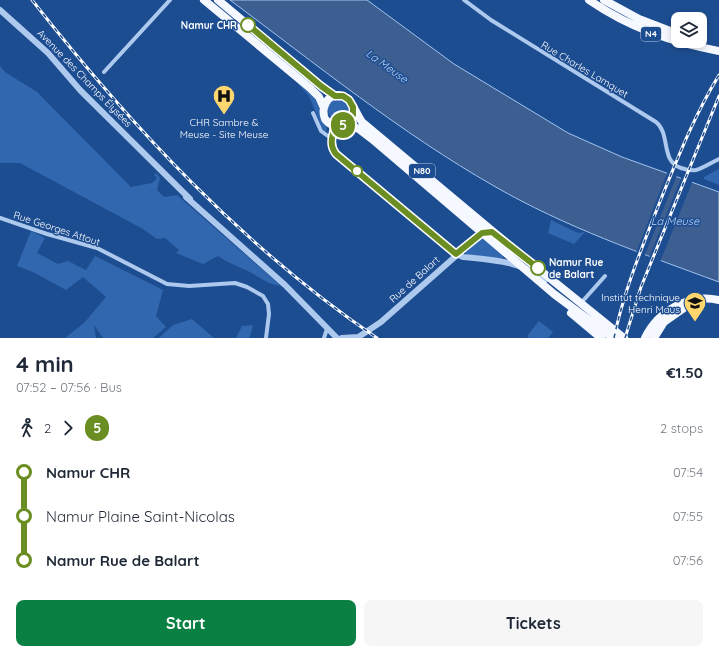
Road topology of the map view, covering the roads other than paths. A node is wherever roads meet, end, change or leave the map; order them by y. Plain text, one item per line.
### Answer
1 (170, 0) edge
2 (218, 0) edge
3 (464, 0) edge
4 (589, 0) edge
5 (604, 0) edge
6 (207, 1) edge
7 (0, 10) edge
8 (622, 15) junction
9 (671, 32) edge
10 (707, 42) edge
11 (719, 45) edge
12 (719, 51) edge
13 (104, 72) dead end
14 (335, 96) junction
15 (323, 106) junction
16 (354, 111) junction
17 (313, 113) dead end
18 (346, 124) junction
19 (335, 126) junction
20 (332, 139) junction
21 (719, 159) edge
22 (0, 218) edge
23 (484, 229) junction
24 (456, 254) junction
25 (519, 264) junction
26 (605, 276) dead end
27 (554, 294) junction
28 (719, 300) edge
29 (581, 303) junction
30 (719, 305) edge
31 (327, 329) junction
32 (266, 338) edge
33 (324, 338) edge
34 (337, 338) edge
35 (342, 338) edge
36 (358, 338) edge
37 (601, 338) edge
38 (613, 338) edge
39 (624, 338) edge
40 (647, 338) edge

1 - 13 street
2 - 14 main road
3 - 21 street, Rue Charles Lamquet
4 - 8 main road, N4
5 - 8 main road, N4
6 - 15 main road
7 - 31 street, Avenue des Champs Élysées
8 - 9 main road, N4
8 - 12 main road, N4
10 - 11 main road
14 - 15 main road
14 - 16 main road
15 - 19 main road
16 - 18 main road
16 - 23 main road, N80
17 - 20 street
18 - 19 main road
18 - 23 main road, N80
19 - 20 street
20 - 24 street
22 - 32 street, Rue Georges Attout
23 - 24 street, Rue de Balart
23 - 25 main road, N80
23 - 29 main road, N80
24 - 25 street
24 - 36 street, Rue de Balart
25 - 27 main road, N80
25 - 29 street, N80
26 - 29 street
27 - 37 main road, N80
27 - 38 main road, N80
28 - 40 main road
29 - 39 main road, N80
30 - 40 main road
31 - 33 street
31 - 34 street, Avenue des Champs Élysées
35 - 36 street, Rue de Balart

